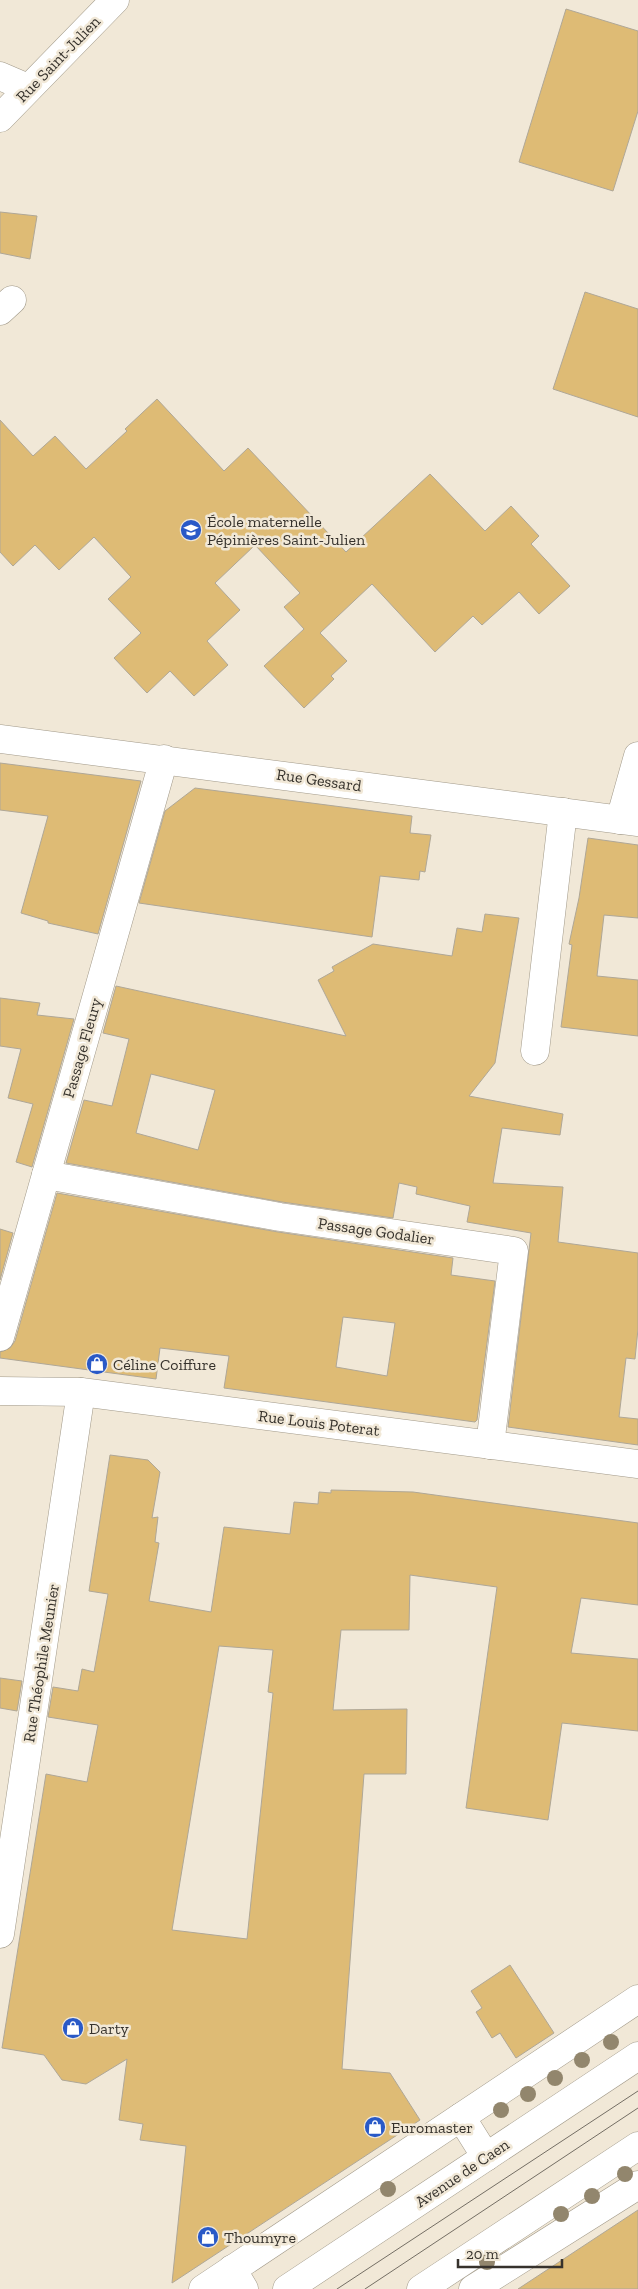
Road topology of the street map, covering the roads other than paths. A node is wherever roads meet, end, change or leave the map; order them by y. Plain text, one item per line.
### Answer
1 (115, 0) edge
2 (0, 76) edge
3 (28, 88) junction
4 (0, 118) edge
5 (0, 739) edge
6 (638, 756) edge
7 (164, 760) junction
8 (563, 812) junction
9 (629, 821) edge
10 (535, 1051) dead end
11 (46, 1175) junction
12 (0, 1337) edge
13 (0, 1390) edge
14 (82, 1392) junction
15 (490, 1445) junction
16 (638, 1464) edge
17 (0, 1934) edge
18 (638, 1999) edge
19 (638, 2056) edge
20 (461, 2118) junction
21 (638, 2146) edge
22 (486, 2157) junction
23 (638, 2185) edge
24 (504, 2234) junction
25 (520, 2260) junction
26 (238, 2279) edge
27 (203, 2289) edge
28 (287, 2289) edge
29 (421, 2289) edge
30 (473, 2289) edge

1 - 3 street, Rue Saint-Julien
2 - 3 street
3 - 4 street, Rue Saint-Julien
5 - 7 street, Rue Gessard
6 - 9 street
7 - 8 street, Rue Gessard
7 - 11 street, Passage Fleury
8 - 9 street, Rue Gessard
8 - 10 street
11 - 12 street, Passage Fleury
11 - 15 street, Passage Godalier
13 - 14 street, Rue Louis Poterat
14 - 15 street, Rue Louis Poterat
14 - 17 street, Rue Théophile Meunier
15 - 16 street, Rue Louis Poterat
18 - 20 street
19 - 22 street, Avenue de Caen
20 - 22 street
20 - 26 street
21 - 24 street
22 - 28 street, Avenue de Caen
23 - 25 street
24 - 25 street
24 - 29 street
25 - 30 street
26 - 27 street

